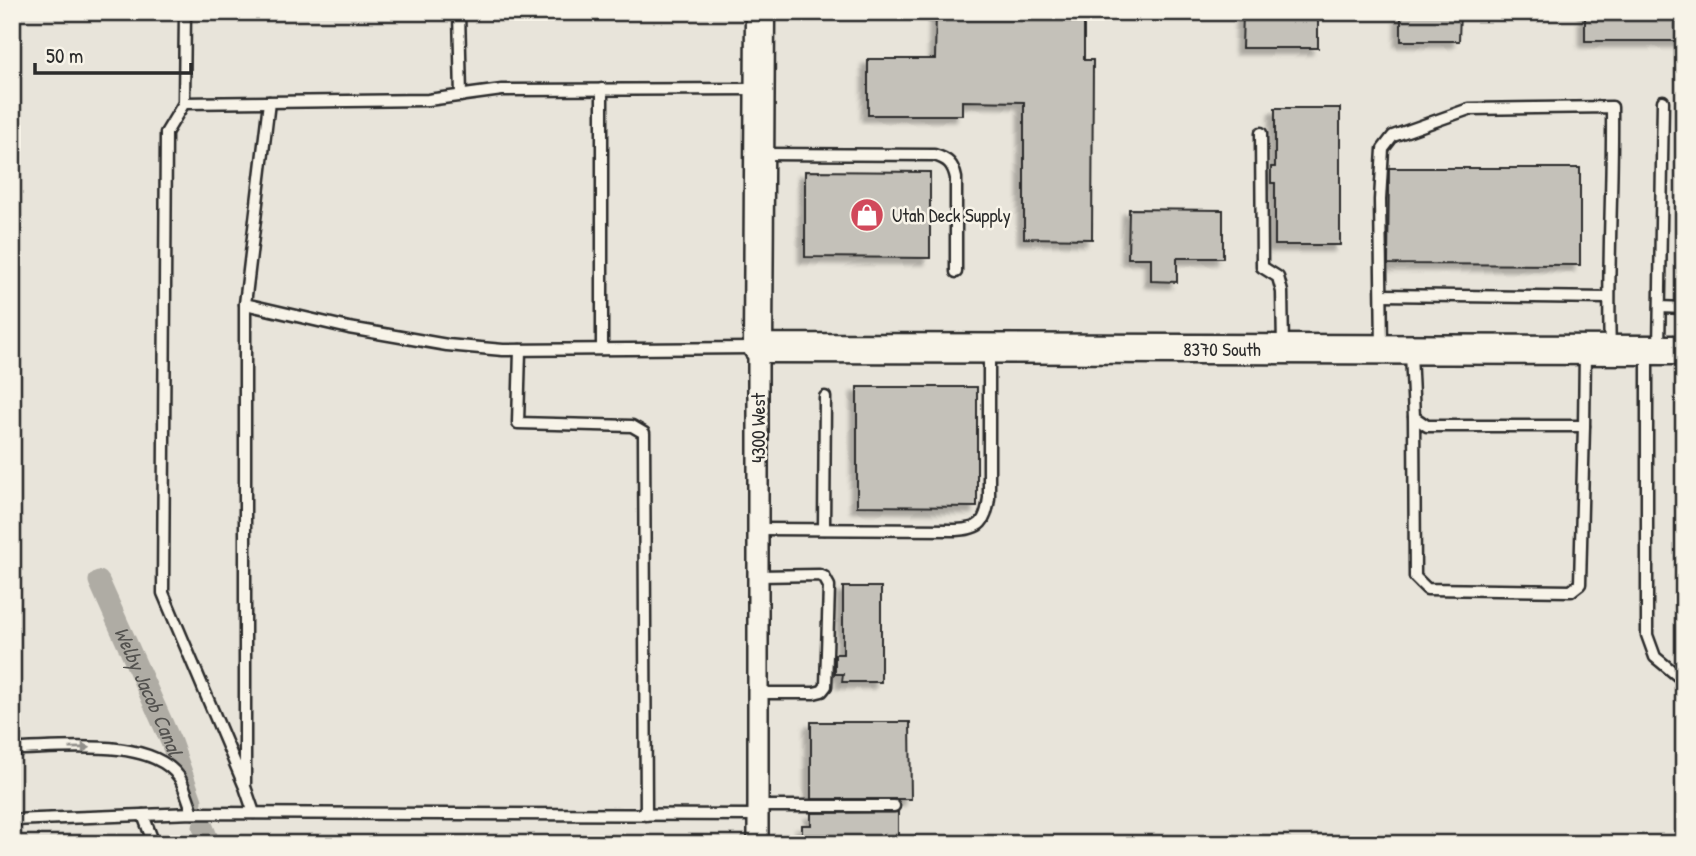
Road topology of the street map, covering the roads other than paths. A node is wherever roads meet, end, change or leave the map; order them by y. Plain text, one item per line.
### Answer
1 (185, 12) edge
2 (458, 12) edge
3 (760, 12) edge
4 (602, 89) junction
5 (760, 89) junction
6 (461, 96) junction
7 (1663, 101) dead end
8 (269, 102) junction
9 (184, 103) junction
10 (1261, 133) dead end
11 (759, 153) junction
12 (956, 272) dead end
13 (1382, 295) junction
14 (1608, 298) junction
15 (245, 304) junction
16 (1660, 307) junction
17 (1684, 308) edge
18 (758, 348) junction
19 (989, 348) junction
20 (602, 349) junction
21 (1283, 349) junction
22 (1382, 349) junction
23 (1411, 349) junction
24 (1597, 349) junction
25 (520, 350) junction
26 (1663, 350) edge
27 (825, 397) dead end
28 (1414, 416) junction
29 (1584, 426) junction
30 (758, 529) junction
31 (824, 529) junction
32 (758, 576) junction
33 (1684, 681) edge
34 (758, 693) junction
35 (12, 749) edge
36 (246, 787) junction
37 (894, 806) dead end
38 (758, 811) junction
39 (193, 813) junction
40 (254, 813) junction
41 (143, 815) junction
42 (646, 815) junction
43 (12, 820) edge
44 (154, 844) edge
45 (758, 844) edge

1 - 9 lane
2 - 6 lane
3 - 5 street, 4300 West
4 - 5 lane
4 - 6 lane
4 - 20 lane
5 - 11 street, 4300 West
6 - 8 lane
7 - 16 lane
8 - 9 lane
8 - 15 lane
9 - 36 lane
10 - 21 lane
11 - 12 lane
11 - 18 street, 4300 West
13 - 14 lane
13 - 14 lane
13 - 22 lane
14 - 24 lane
15 - 25 lane
15 - 36 lane
16 - 17 lane
16 - 26 lane
18 - 19 street, 8370 South
18 - 20 lane
18 - 30 street, 4300 West
19 - 21 street, 8370 South
19 - 31 lane
20 - 25 lane
21 - 22 street, 8370 South
22 - 23 street, 8370 South
23 - 24 street, 8370 South
23 - 28 lane
24 - 26 street, 8370 South
24 - 29 lane
25 - 42 lane
26 - 33 lane
27 - 31 lane
28 - 29 lane
28 - 29 lane
30 - 31 lane
30 - 32 street, 4300 West
32 - 34 street, 4300 West
32 - 34 lane
34 - 38 street, 4300 West
35 -> 39 lane
36 - 40 lane
37 - 38 lane
38 - 42 lane
38 - 45 street, 4300 West
39 - 40 lane
39 - 41 lane
40 - 42 lane
41 - 43 lane
41 - 44 lane

